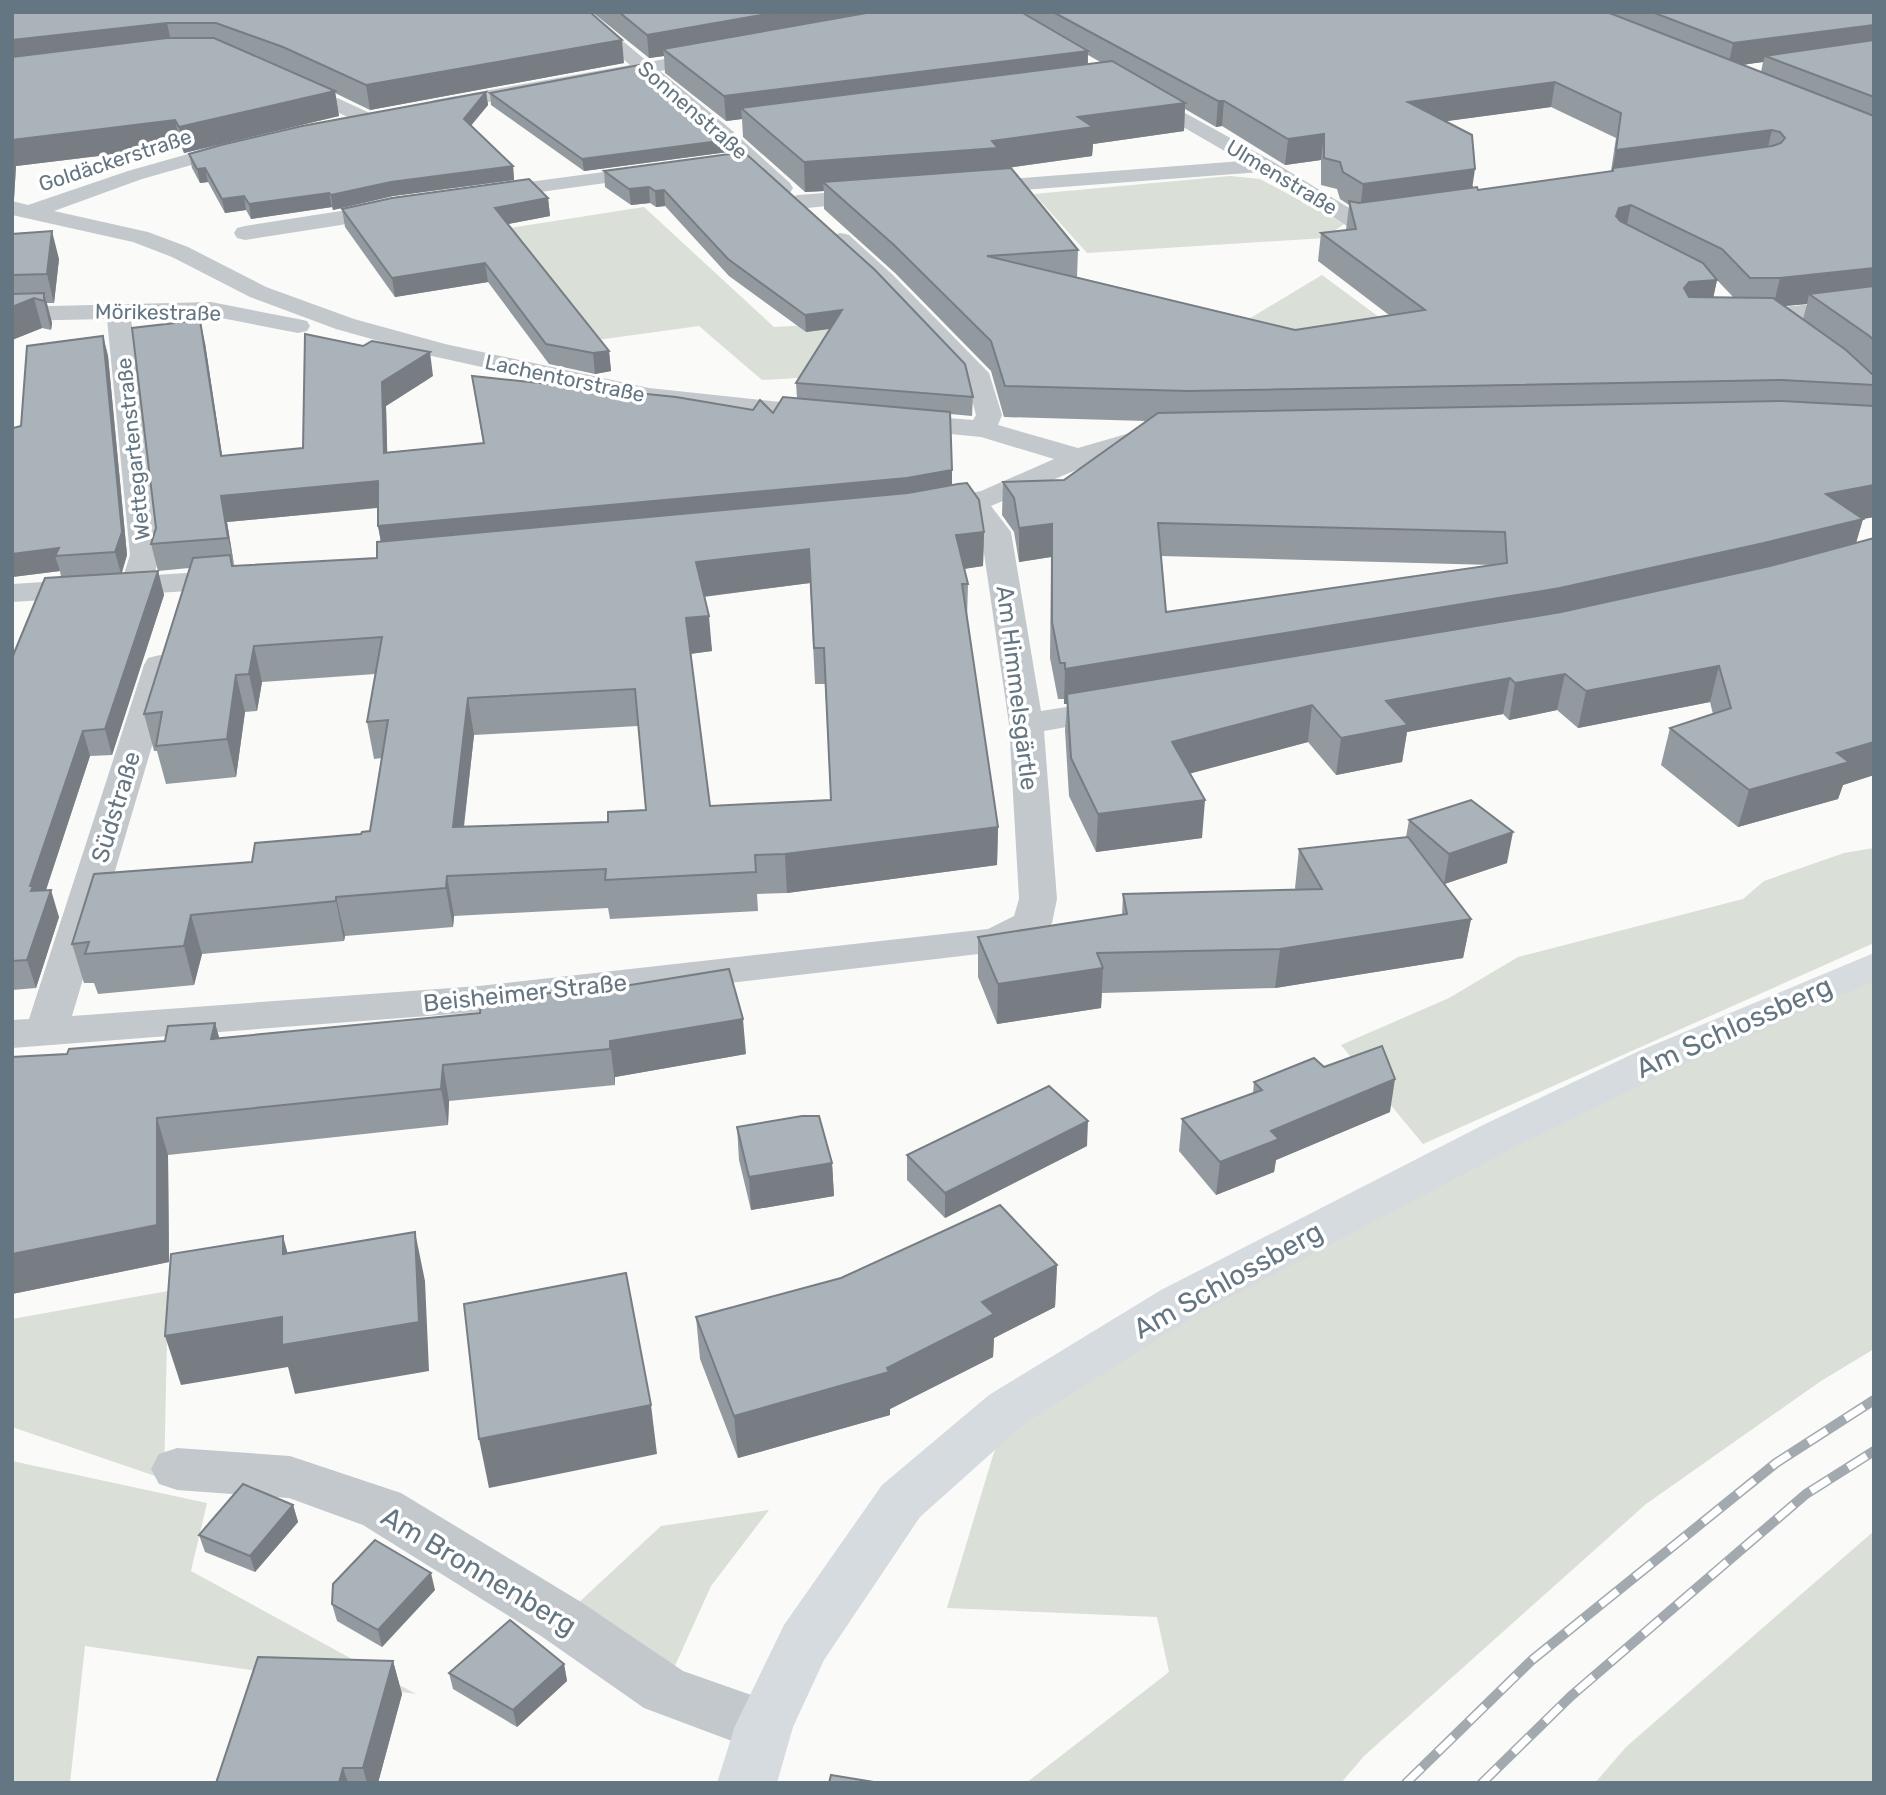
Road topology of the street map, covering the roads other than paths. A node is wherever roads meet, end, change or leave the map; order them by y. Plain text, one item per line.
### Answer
1 (576, 12) edge
2 (740, 51) edge
3 (644, 68) junction
4 (267, 72) edge
5 (1124, 86) edge
6 (418, 109) edge
7 (329, 126) edge
8 (748, 128) edge
9 (721, 131) junction
10 (255, 142) edge
11 (748, 158) junction
12 (721, 162) edge
13 (1265, 165) junction
14 (680, 167) edge
15 (951, 190) edge
16 (895, 194) edge
17 (462, 197) edge
18 (421, 202) edge
19 (798, 202) junction
20 (18, 213) edge
21 (1422, 213) edge
22 (245, 233) dead end
23 (1874, 305) edge
24 (118, 310) junction
25 (1727, 312) edge
26 (12, 314) edge
27 (1773, 317) junction
28 (345, 324) junction
29 (1795, 333) edge
30 (983, 429) junction
31 (1198, 432) edge
32 (1077, 457) junction
33 (974, 503) junction
34 (894, 516) edge
35 (263, 577) edge
36 (135, 587) junction
37 (12, 593) edge
38 (178, 608) junction
39 (1147, 703) edge
40 (1027, 724) junction
41 (1032, 923) joint
42 (1874, 966) edge
43 (29, 1033) edge
44 (177, 1469) dead end
45 (764, 1726) junction
46 (747, 1783) edge

1 - 3 street, Sonnenstraße
2 - 3 street
3 - 6 street
3 - 9 street, Sonnenstraße
4 - 7 street
5 - 13 street, Ulmenstraße
8 - 9 street
9 - 11 street, Sonnenstraße
10 - 20 street, Goldäckerstraße
11 - 12 street
11 - 19 street, Sonnenstraße
13 - 15 street
13 - 21 street, Ulmenstraße
14 - 17 street
16 - 19 street
18 - 22 street
19 - 30 street, Sonnenstraße
20 - 28 street, Lachentorstraße
23 - 27 street
24 - 26 street, Mörikestraße
24 - 28 street, Mörikestraße
24 - 36 street, Wettegartenstraße
25 - 27 street
27 - 29 street
28 - 30 street, Lachentorstraße
30 - 32 street, Lachentorstraße
31 - 32 street
32 - 33 street
33 - 34 street
33 - 40 street, Am Himmelsgärtle
35 - 38 street
36 - 37 street
36 - 38 street
38 - 43 street, Südstraße
39 - 40 street
40 - 41 street, Am Himmelsgärtle
41 - 43 street, Beisheimer Straße
42 - 45 main road, Am Schlossberg
44 - 45 street, Am Bronnenberg
45 - 46 main road, Am Schlossberg

